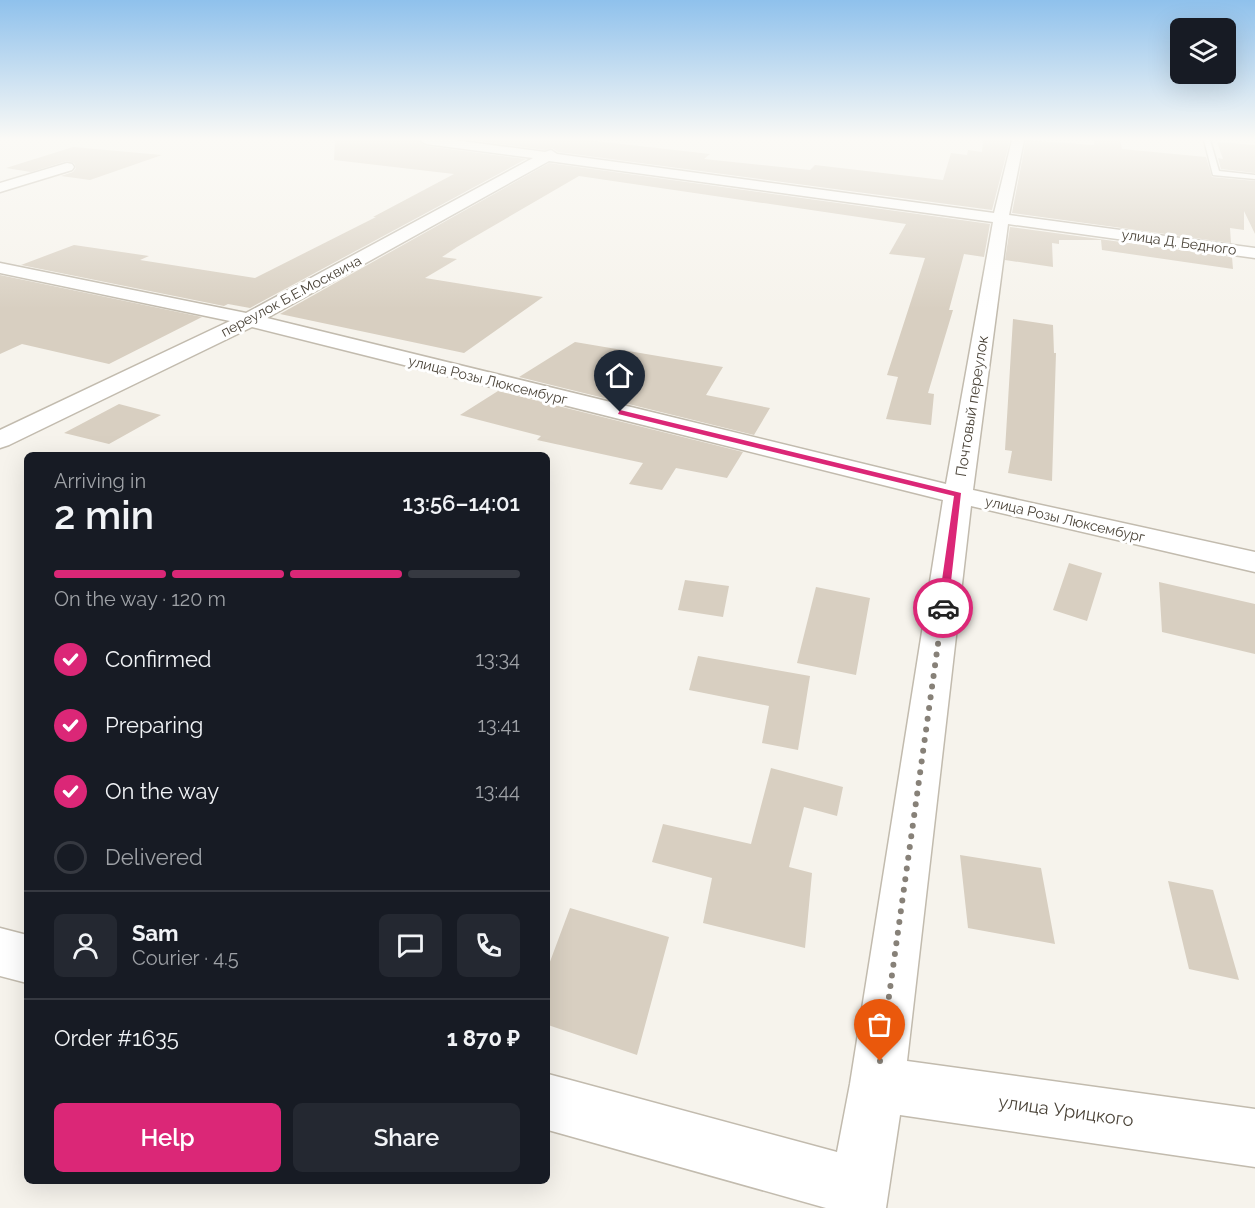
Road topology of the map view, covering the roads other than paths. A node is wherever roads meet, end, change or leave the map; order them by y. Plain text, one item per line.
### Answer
1 (475, 196) edge
2 (840, 196) edge
3 (1006, 196) edge
4 (1001, 218) junction
5 (1255, 253) edge
6 (0, 267) edge
7 (247, 321) junction
8 (0, 440) edge
9 (958, 495) junction
10 (1255, 562) edge
11 (0, 952) edge
12 (24, 958) edge
13 (877, 1084) junction
14 (550, 1103) edge
15 (1255, 1138) edge
16 (858, 1198) edge

1 - 7 street, переулок Б.Е.Москвича
2 - 4 street, улица Д. Бедного
3 - 4 street, Почтовый переулок
4 - 5 street, улица Д. Бедного
4 - 9 street, Почтовый переулок
6 - 7 street, улица Розы Люксембург
7 - 8 street, переулок Б.Е.Москвича
7 - 9 street, улица Розы Люксембург
9 - 10 street, улица Розы Люксембург
9 - 13 street, Почтовый переулок
11 - 12 street
13 - 15 street, улица Урицкого
13 - 16 street, Почтовый переулок
14 - 16 street

